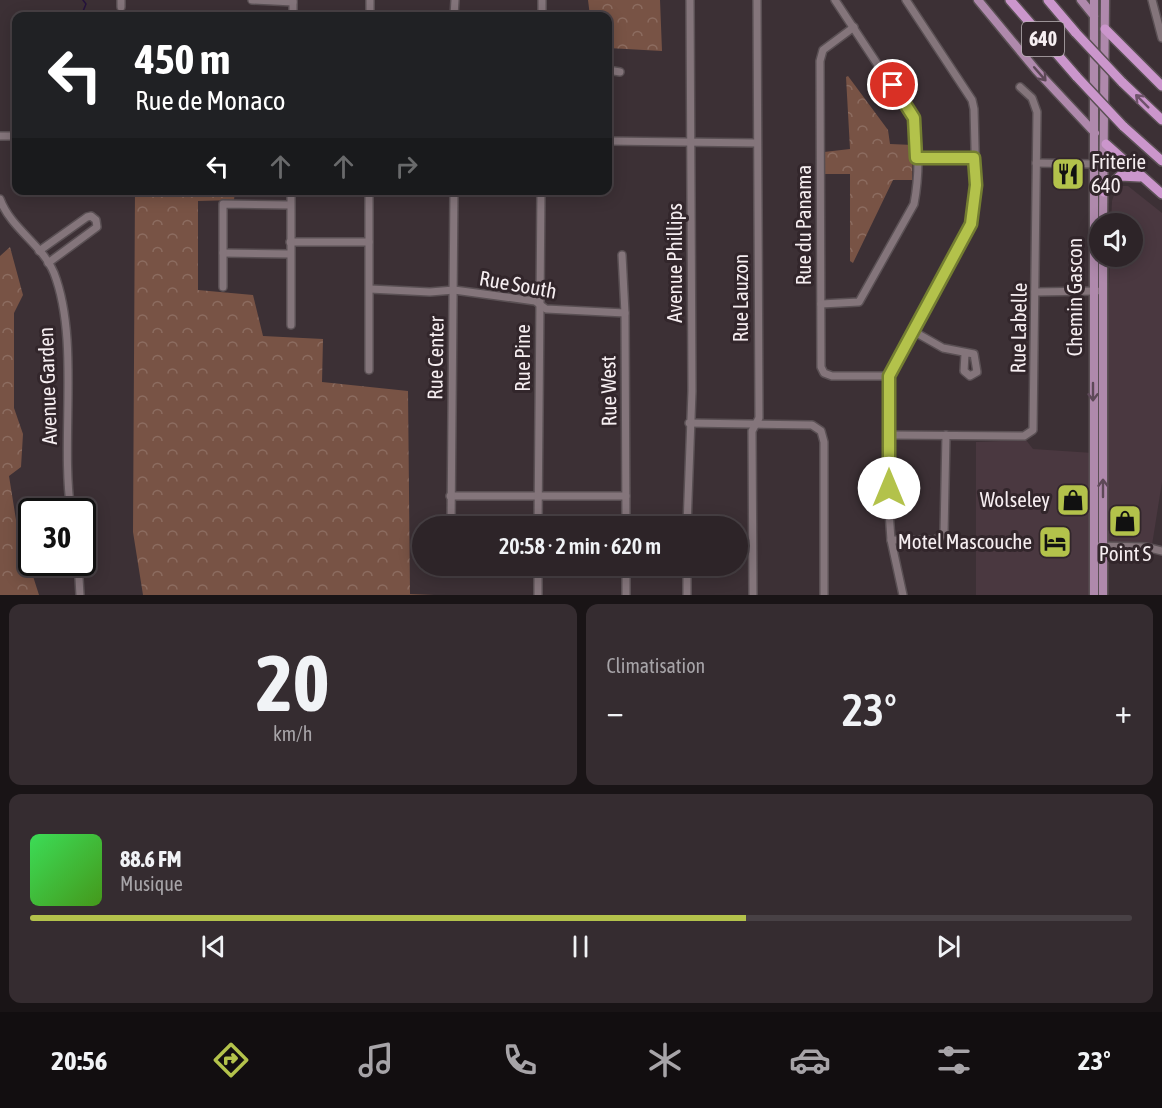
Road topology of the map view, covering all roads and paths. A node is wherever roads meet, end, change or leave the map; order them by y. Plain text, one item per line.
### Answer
1 (252, 0) edge
2 (690, 0) edge
3 (757, 0) edge
4 (835, 0) edge
5 (906, 0) edge
6 (978, 0) edge
7 (1010, 0) edge
8 (1048, 0) edge
9 (1081, 0) edge
10 (1094, 0) edge
11 (1105, 0) edge
12 (1152, 0) edge
13 (293, 1) edge
14 (1094, 16) junction
15 (1158, 16) edge
16 (854, 27) junction
17 (1105, 29) junction
18 (1162, 38) edge
19 (612, 71) edge
20 (620, 72) dead end
21 (1162, 86) edge
22 (1020, 87) dead end
23 (1162, 120) edge
24 (1094, 133) junction
25 (612, 141) edge
26 (757, 142) junction
27 (691, 143) junction
28 (1106, 144) junction
29 (916, 158) junction
30 (974, 158) junction
31 (1162, 161) edge
32 (1036, 163) junction
33 (1094, 164) junction
34 (1142, 177) junction
35 (1104, 192) junction
36 (1162, 194) edge
37 (291, 195) edge
38 (369, 195) edge
39 (454, 195) edge
40 (541, 195) edge
41 (0, 199) edge
42 (290, 206) junction
43 (2, 207) edge
44 (1103, 213) edge
45 (290, 242) junction
46 (369, 242) junction
47 (39, 251) junction
48 (223, 253) junction
49 (290, 254) junction
50 (622, 255) dead end
51 (48, 263) junction
52 (1101, 267) edge
53 (223, 288) dead end
54 (370, 289) junction
55 (454, 290) junction
56 (1098, 291) junction
57 (1035, 292) junction
58 (539, 304) junction
59 (821, 304) junction
60 (625, 313) junction
61 (291, 325) dead end
62 (913, 331) junction
63 (965, 354) dead end
64 (369, 370) dead end
65 (889, 376) junction
66 (689, 423) junction
67 (755, 425) junction
68 (889, 435) junction
69 (946, 435) junction
70 (539, 495) junction
71 (450, 496) junction
72 (626, 496) junction
73 (70, 498) edge
74 (451, 516) edge
75 (538, 516) edge
76 (626, 516) edge
77 (687, 516) edge
78 (891, 540) junction
79 (1099, 546) junction
80 (1162, 551) edge
81 (79, 576) edge
82 (538, 576) edge
83 (626, 576) edge
84 (687, 576) edge
85 (80, 595) edge
86 (537, 595) edge
87 (626, 595) edge
88 (687, 595) edge
89 (753, 595) edge
90 (824, 595) edge
91 (903, 595) edge
92 (1094, 595) edge
93 (1103, 595) edge

1 - 13 street
2 - 27 street, Avenue Phillips
3 - 26 street, Rue Lauzon
4 - 16 street
5 - 30 street
6 -> 24 main road
7 - 31 highway, 640, bridge
23 -> 8 highway, 640, bridge
9 - 14 main road
10 - 14 main road, Chemin Gascon
11 - 17 main road, Chemin Gascon
12 - 15 street
14 - 17 main road
14 - 24 main road, Chemin Gascon
15 - 18 street
16 - 29 street
16 - 59 street, Rue du Panama
17 - 21 highway
17 - 28 main road, Chemin Gascon
19 - 20 street
22 - 32 street, Rue Labelle
24 - 28 main road
24 - 33 main road, Chemin Gascon
25 - 27 street
26 - 27 street
26 - 67 street, Rue Lauzon
27 - 66 street, Avenue Phillips
28 - 34 highway
28 - 35 main road, Chemin Gascon
29 - 30 street
29 - 59 street
30 - 62 street
32 - 33 street
32 - 57 street, Rue Labelle
33 - 56 main road, Chemin Gascon
34 - 35 highway
34 - 36 highway
35 - 44 main road, Chemin Gascon
37 - 42 street
38 - 46 street
39 - 55 street, Rue Center
40 - 58 street, Rue Pine
41 - 43 street, Avenue Garden
42 - 45 street
42 - 48 street
43 - 47 street, Avenue Garden
45 - 46 street
45 - 49 street
46 - 54 street
47 - 51 street, Avenue Garden
47 - 51 street
48 - 49 street
48 - 53 street
49 - 61 street
50 - 60 street, Rue West
51 - 73 street, Avenue Garden
52 - 56 main road, Chemin Gascon
54 - 55 street, Rue South
54 - 64 street
55 - 58 street, Rue South
55 - 71 street, Rue Center
56 - 57 street
56 - 79 main road, Chemin Gascon
57 - 69 street, Rue Labelle
58 - 60 street, Rue South
58 - 70 street, Rue Pine
59 - 65 street, Rue du Panama
60 - 72 street, Rue West
62 - 63 street
62 - 65 street
65 - 68 street
66 - 67 street
66 - 77 street, Avenue Phillips
67 - 89 street, Rue Lauzon
67 - 90 street
68 - 69 street, Rue Labelle
68 - 78 street
69 - 78 street
70 - 71 street
70 - 72 street
70 - 75 street, Rue Pine
71 - 74 street, Rue Center
72 - 76 street, Rue West
78 - 91 street
79 - 80 street
79 - 92 main road, Chemin Gascon
79 - 93 main road, Chemin Gascon
81 - 85 street
82 - 86 street
83 - 87 street
84 - 88 street

